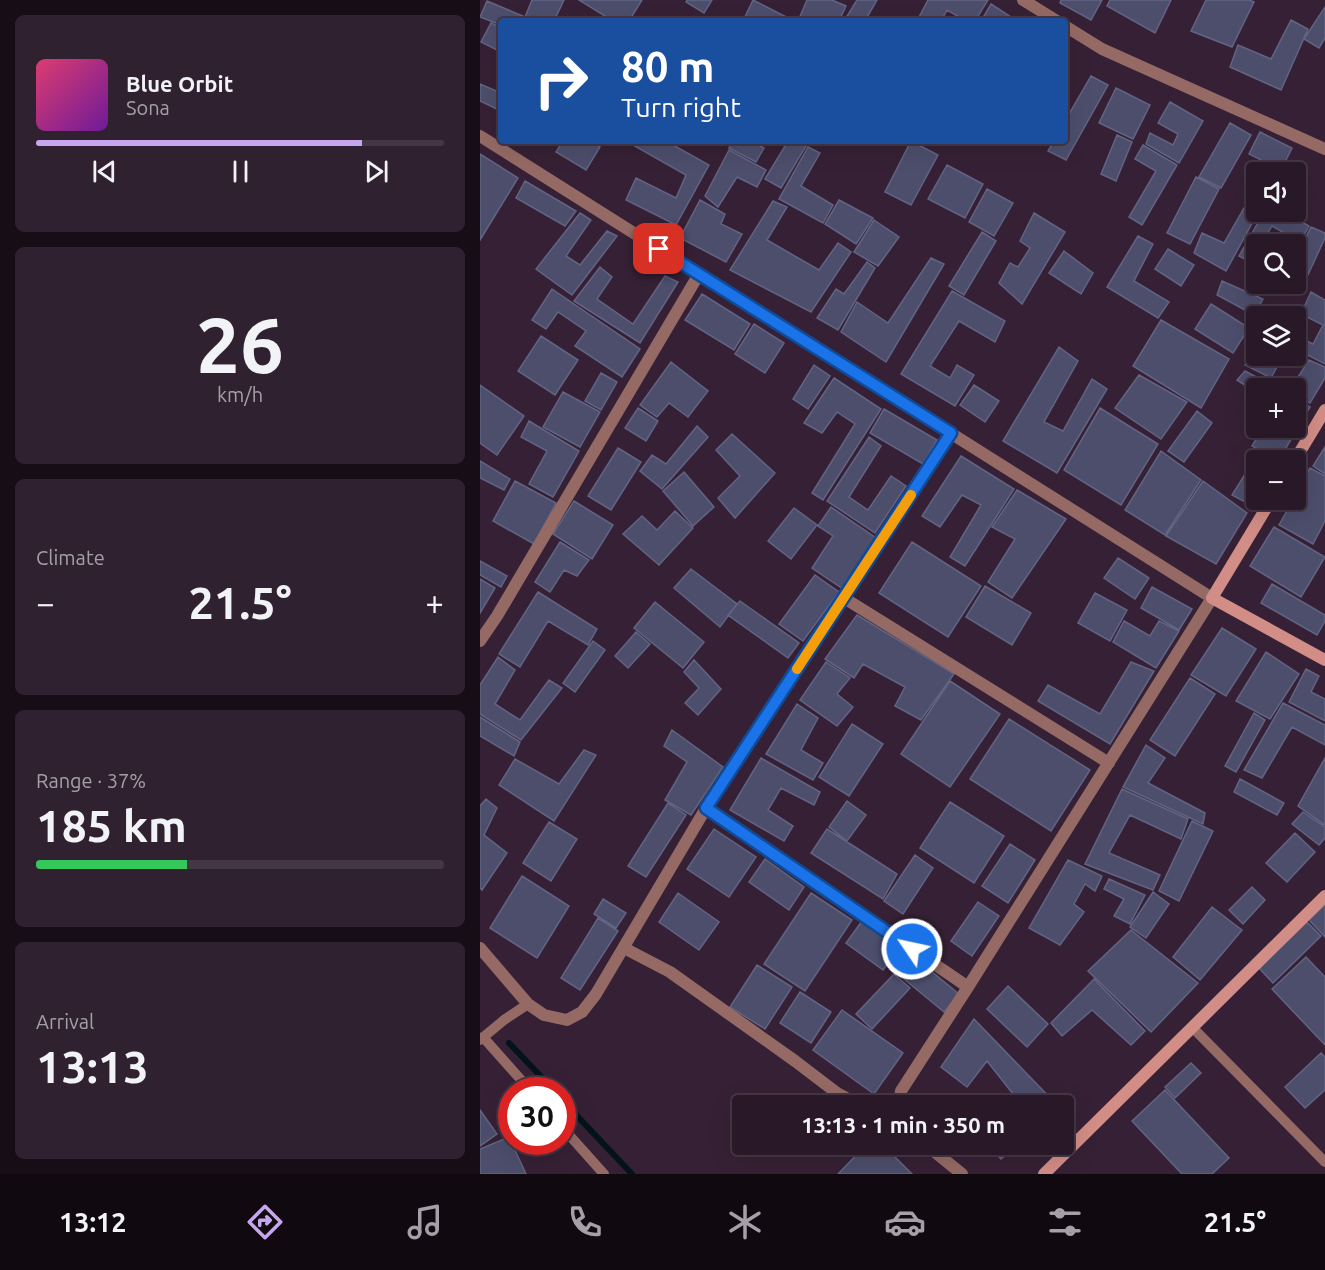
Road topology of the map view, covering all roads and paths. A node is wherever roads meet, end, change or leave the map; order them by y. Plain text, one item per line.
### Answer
1 (1023, 0) edge
2 (1052, 18) edge
3 (1068, 28) edge
4 (480, 136) edge
5 (1325, 149) edge
6 (699, 274) junction
7 (1325, 410) edge
8 (951, 433) junction
9 (1300, 450) edge
10 (1265, 510) edge
11 (844, 598) junction
12 (1212, 598) junction
13 (480, 641) edge
14 (1325, 660) edge
15 (1109, 763) junction
16 (706, 808) junction
17 (1325, 896) edge
18 (480, 948) edge
19 (624, 948) junction
20 (968, 987) junction
21 (528, 1004) junction
22 (1192, 1027) junction
23 (482, 1039) edge
24 (518, 1077) edge
25 (841, 1095) edge
26 (900, 1095) edge
27 (576, 1143) edge
28 (939, 1155) edge
29 (1325, 1162) edge
30 (604, 1174) edge
31 (962, 1174) edge
32 (1044, 1174) edge

1 - 2 street
3 - 5 street
4 - 6 street
6 - 8 street
6 - 13 street
7 - 9 street
8 - 11 street
8 - 12 street
10 - 12 street
11 - 15 street
11 - 16 street
12 - 14 street
12 - 15 street
15 - 20 street
16 - 19 street
16 - 20 street
17 - 22 street
18 - 21 street
19 - 21 street
19 - 25 street
20 - 26 street
21 - 23 lane
22 - 29 lane
22 - 32 street
23 - 24 lane
27 - 30 lane
28 - 31 street

